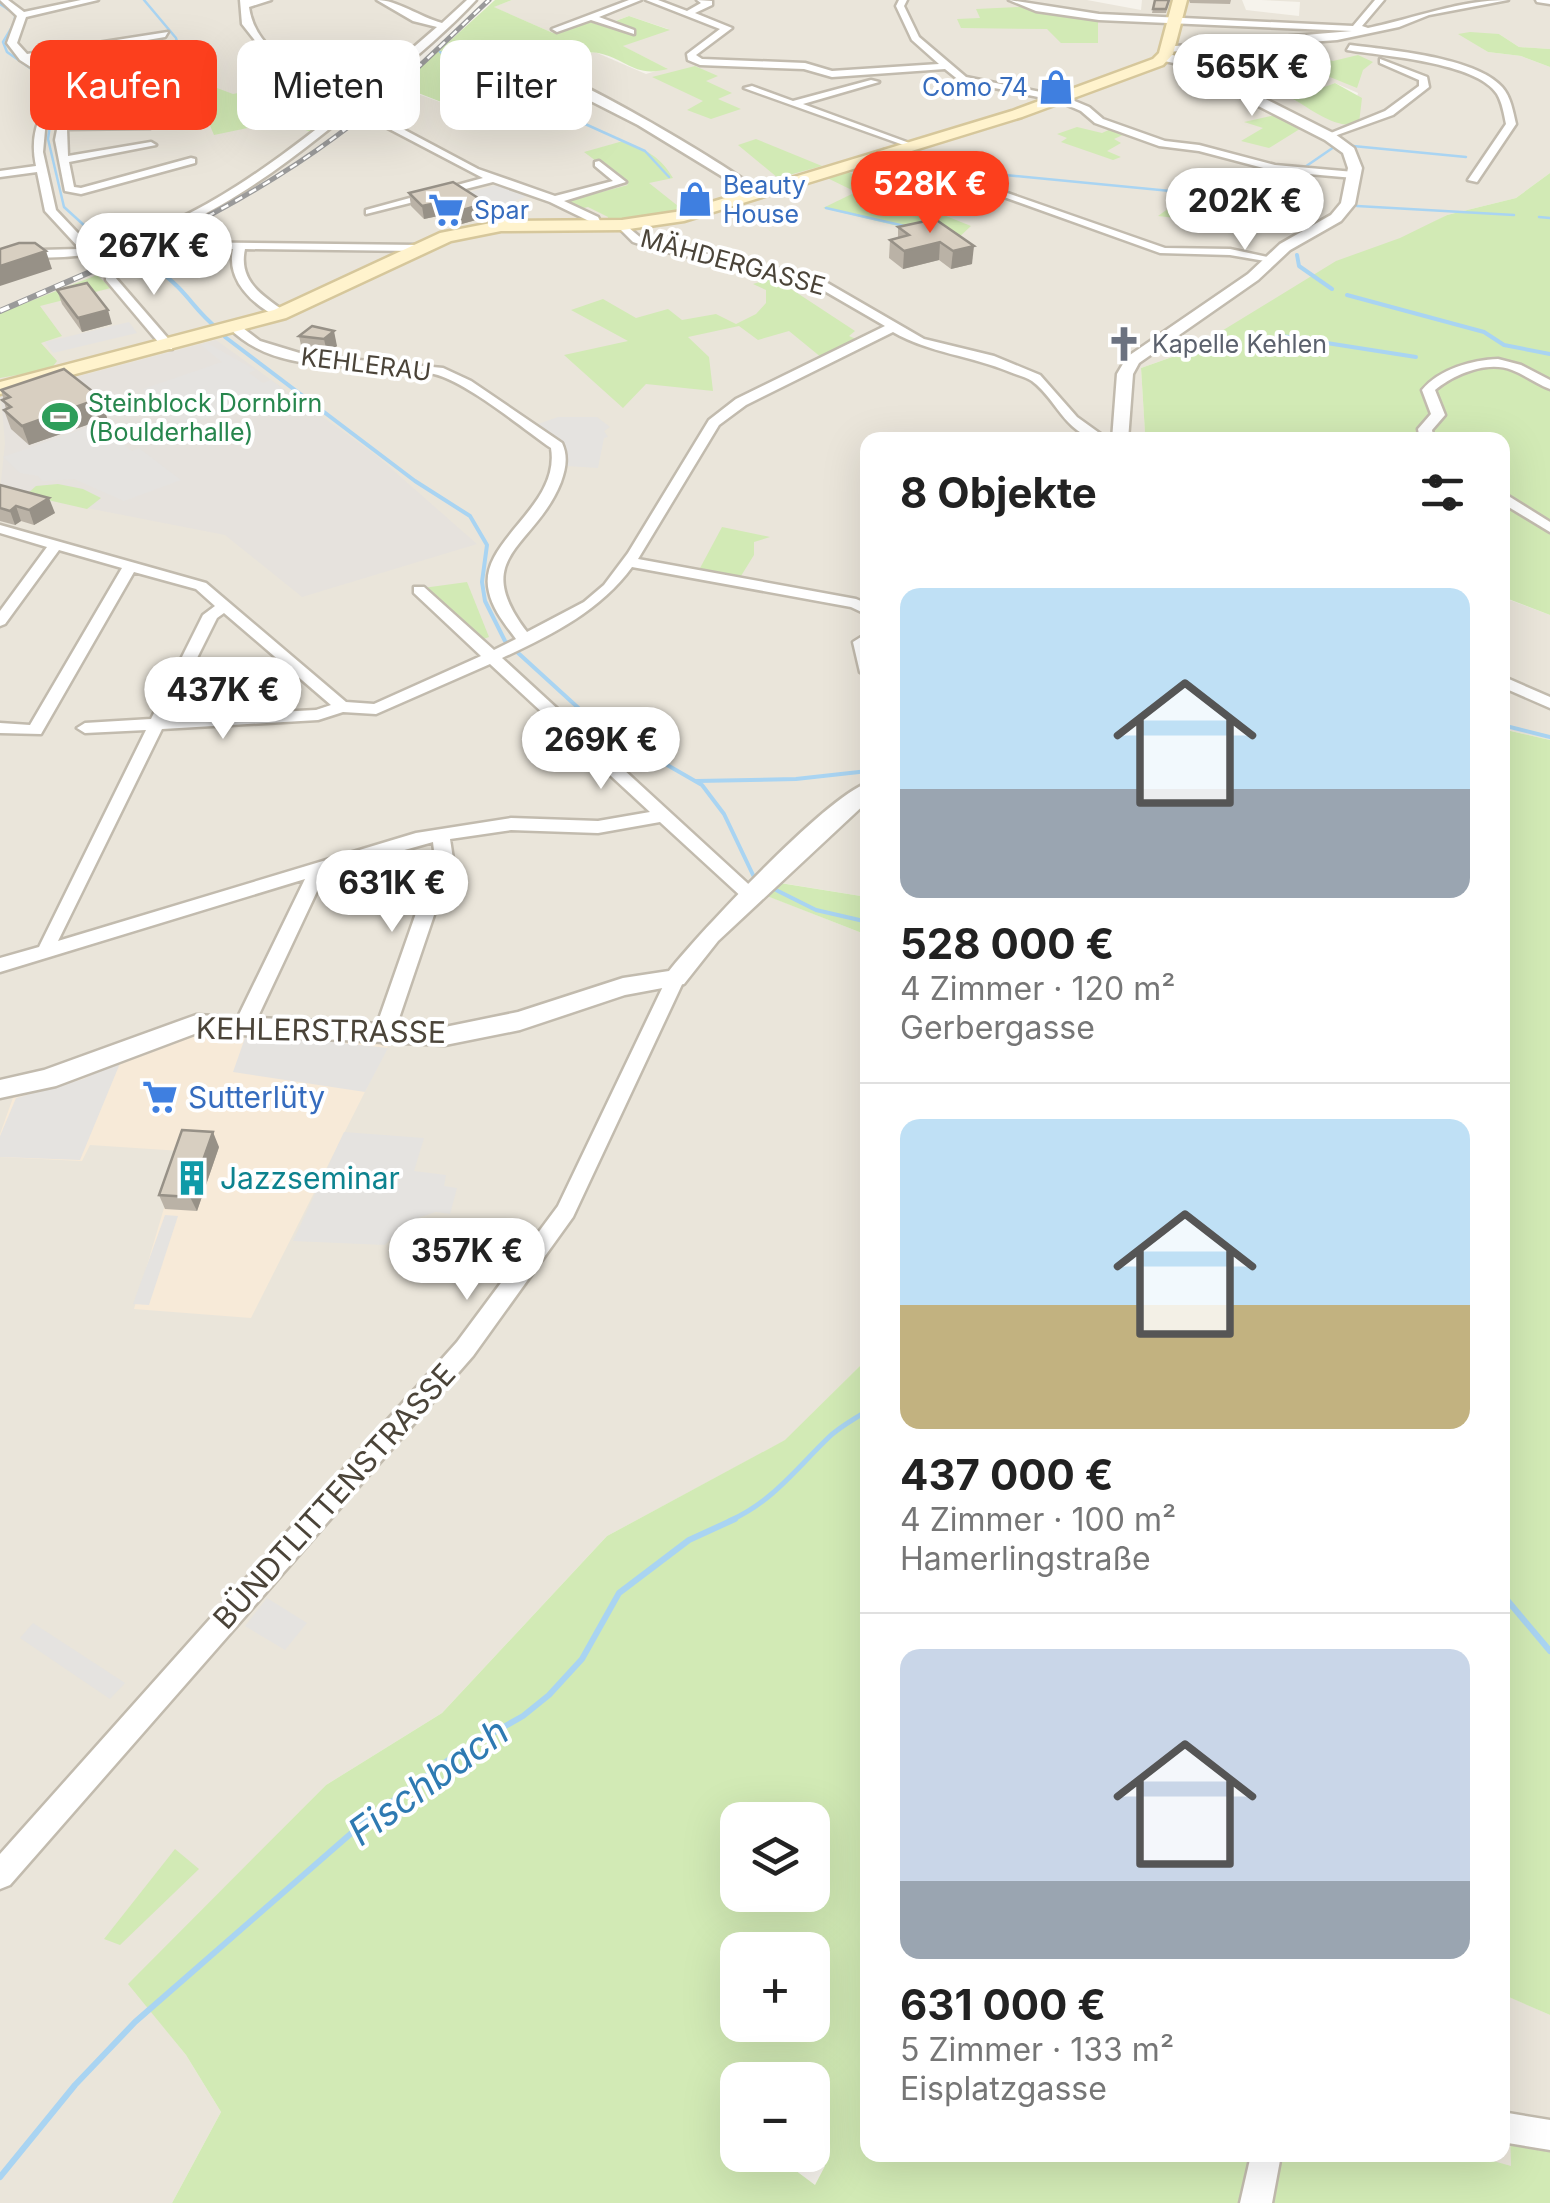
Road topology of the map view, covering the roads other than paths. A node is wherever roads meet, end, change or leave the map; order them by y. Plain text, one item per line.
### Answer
1 (2, 0) edge
2 (94, 0) edge
3 (267, 0) edge
4 (381, 0) edge
5 (472, 0) edge
6 (638, 0) edge
7 (650, 0) edge
8 (701, 0) edge
9 (903, 0) edge
10 (1012, 0) edge
11 (1180, 0) edge
12 (1380, 0) edge
13 (1504, 0) edge
14 (1540, 0) edge
15 (1550, 1) edge
16 (246, 2) edge
17 (691, 12) junction
18 (6, 14) dead end
19 (22, 15) junction
20 (592, 17) junction
21 (1173, 22) junction
22 (444, 26) junction
23 (2, 29) dead end
24 (558, 29) dead end
25 (1360, 29) junction
26 (631, 32) dead end
27 (165, 34) dead end
28 (1326, 38) junction
29 (260, 40) edge
30 (6, 47) edge
31 (420, 47) edge
32 (1350, 48) junction
33 (1172, 54) junction
34 (24, 58) junction
35 (30, 62) edge
36 (946, 66) junction
37 (30, 69) edge
38 (874, 82) dead end
39 (749, 88) dead end
40 (592, 93) edge
41 (1060, 98) junction
42 (794, 104) junction
43 (43, 130) edge
44 (58, 130) edge
45 (318, 130) edge
46 (400, 130) edge
47 (1330, 138) junction
48 (151, 145) dead end
49 (908, 146) junction
50 (888, 152) junction
51 (63, 160) junction
52 (192, 161) dead end
53 (598, 164) dead end
54 (41, 168) junction
55 (1355, 172) junction
56 (0, 174) edge
57 (494, 178) junction
58 (1474, 180) dead end
59 (755, 192) junction
60 (554, 200) junction
61 (370, 212) dead end
62 (596, 225) junction
63 (622, 225) junction
64 (173, 245) dead end
65 (240, 245) junction
66 (418, 248) junction
67 (88, 251) junction
68 (0, 254) edge
69 (1271, 259) junction
70 (110, 278) dead end
71 (280, 314) junction
72 (893, 326) junction
73 (235, 328) junction
74 (168, 346) junction
75 (1550, 385) edge
76 (0, 388) edge
77 (1090, 432) edge
78 (1121, 432) edge
79 (1426, 432) edge
80 (1510, 501) edge
81 (1550, 528) edge
82 (0, 529) edge
83 (56, 545) junction
84 (629, 562) junction
85 (130, 566) junction
86 (419, 590) dead end
87 (226, 605) junction
88 (860, 607) edge
89 (0, 621) edge
90 (523, 642) junction
91 (498, 655) junction
92 (1510, 684) edge
93 (1550, 703) edge
94 (348, 708) junction
95 (157, 722) junction
96 (0, 728) edge
97 (85, 728) dead end
98 (860, 796) edge
99 (660, 816) junction
100 (441, 834) junction
101 (318, 871) junction
102 (751, 896) junction
103 (47, 952) junction
104 (0, 965) edge
105 (676, 978) junction
106 (246, 1023) junction
107 (383, 1036) junction
108 (0, 1090) edge
109 (0, 1875) edge
110 (1510, 2128) edge
111 (1550, 2136) edge
112 (1265, 2162) edge
113 (1256, 2203) edge

1 - 19 street
2 - 19 street
3 - 16 street
4 - 22 street
5 - 22 street
6 - 20 street
7 - 17 street
8 - 17 street
9 - 36 street
10 - 21 street
11 - 21 main road
12 - 25 street
13 - 25 street
14 - 15 street
16 - 29 street
17 - 36 street
18 - 23 street
19 - 30 street
20 - 24 street
20 - 26 street
21 - 25 street
21 - 33 main road
22 - 31 street
25 - 28 street
27 - 34 street
28 - 32 street
28 - 33 street
30 - 34 street
30 - 37 street
32 - 47 street
32 - 58 street
33 - 41 main road
33 - 47 street
34 - 35 street
36 - 41 street
38 - 42 street
39 - 42 street
40 - 59 street
41 - 49 main road
41 - 55 street
42 - 49 street
43 - 54 street
44 - 51 street
45 - 67 street
46 - 57 street
47 - 55 street
48 - 51 street
49 - 50 main road
50 - 59 main road
50 - 69 street
51 - 52 street
53 - 60 street
54 - 56 street
54 - 67 street
55 - 69 street
57 - 60 street
57 - 61 street
59 - 63 main road
60 - 62 street
62 - 63 main road
62 - 66 main road
63 - 72 street, MÄHDERGASSE
64 - 65 street
65 - 66 street
65 - 71 street
66 - 71 main road
67 - 68 street
69 - 78 street
70 - 74 street
71 - 73 main road
72 - 77 street, MÄHDERGASSE
72 - 84 street
73 - 74 main road
73 - 90 street, KEHLERAU
74 - 76 main road
75 - 79 street
80 - 81 street
82 - 83 street
83 - 85 street
83 - 89 street
84 - 88 street
84 - 90 street
85 - 87 street
85 - 96 street
86 - 91 street
87 - 94 street
87 - 95 street
90 - 91 street
91 - 94 street
91 - 99 street
92 - 93 street
94 - 95 street
95 - 97 street
95 - 103 street
98 - 102 street
99 - 100 street
99 - 102 street
100 - 101 street
100 - 107 street
101 - 103 street
101 - 106 street
102 - 105 street
103 - 104 street
105 - 107 street, KEHLERSTRASSE
105 - 109 street, BÜNDTLITTENSTRASSE
106 - 107 street, KEHLERSTRASSE
106 - 108 street, KEHLERSTRASSE
110 - 111 street
112 - 113 street

